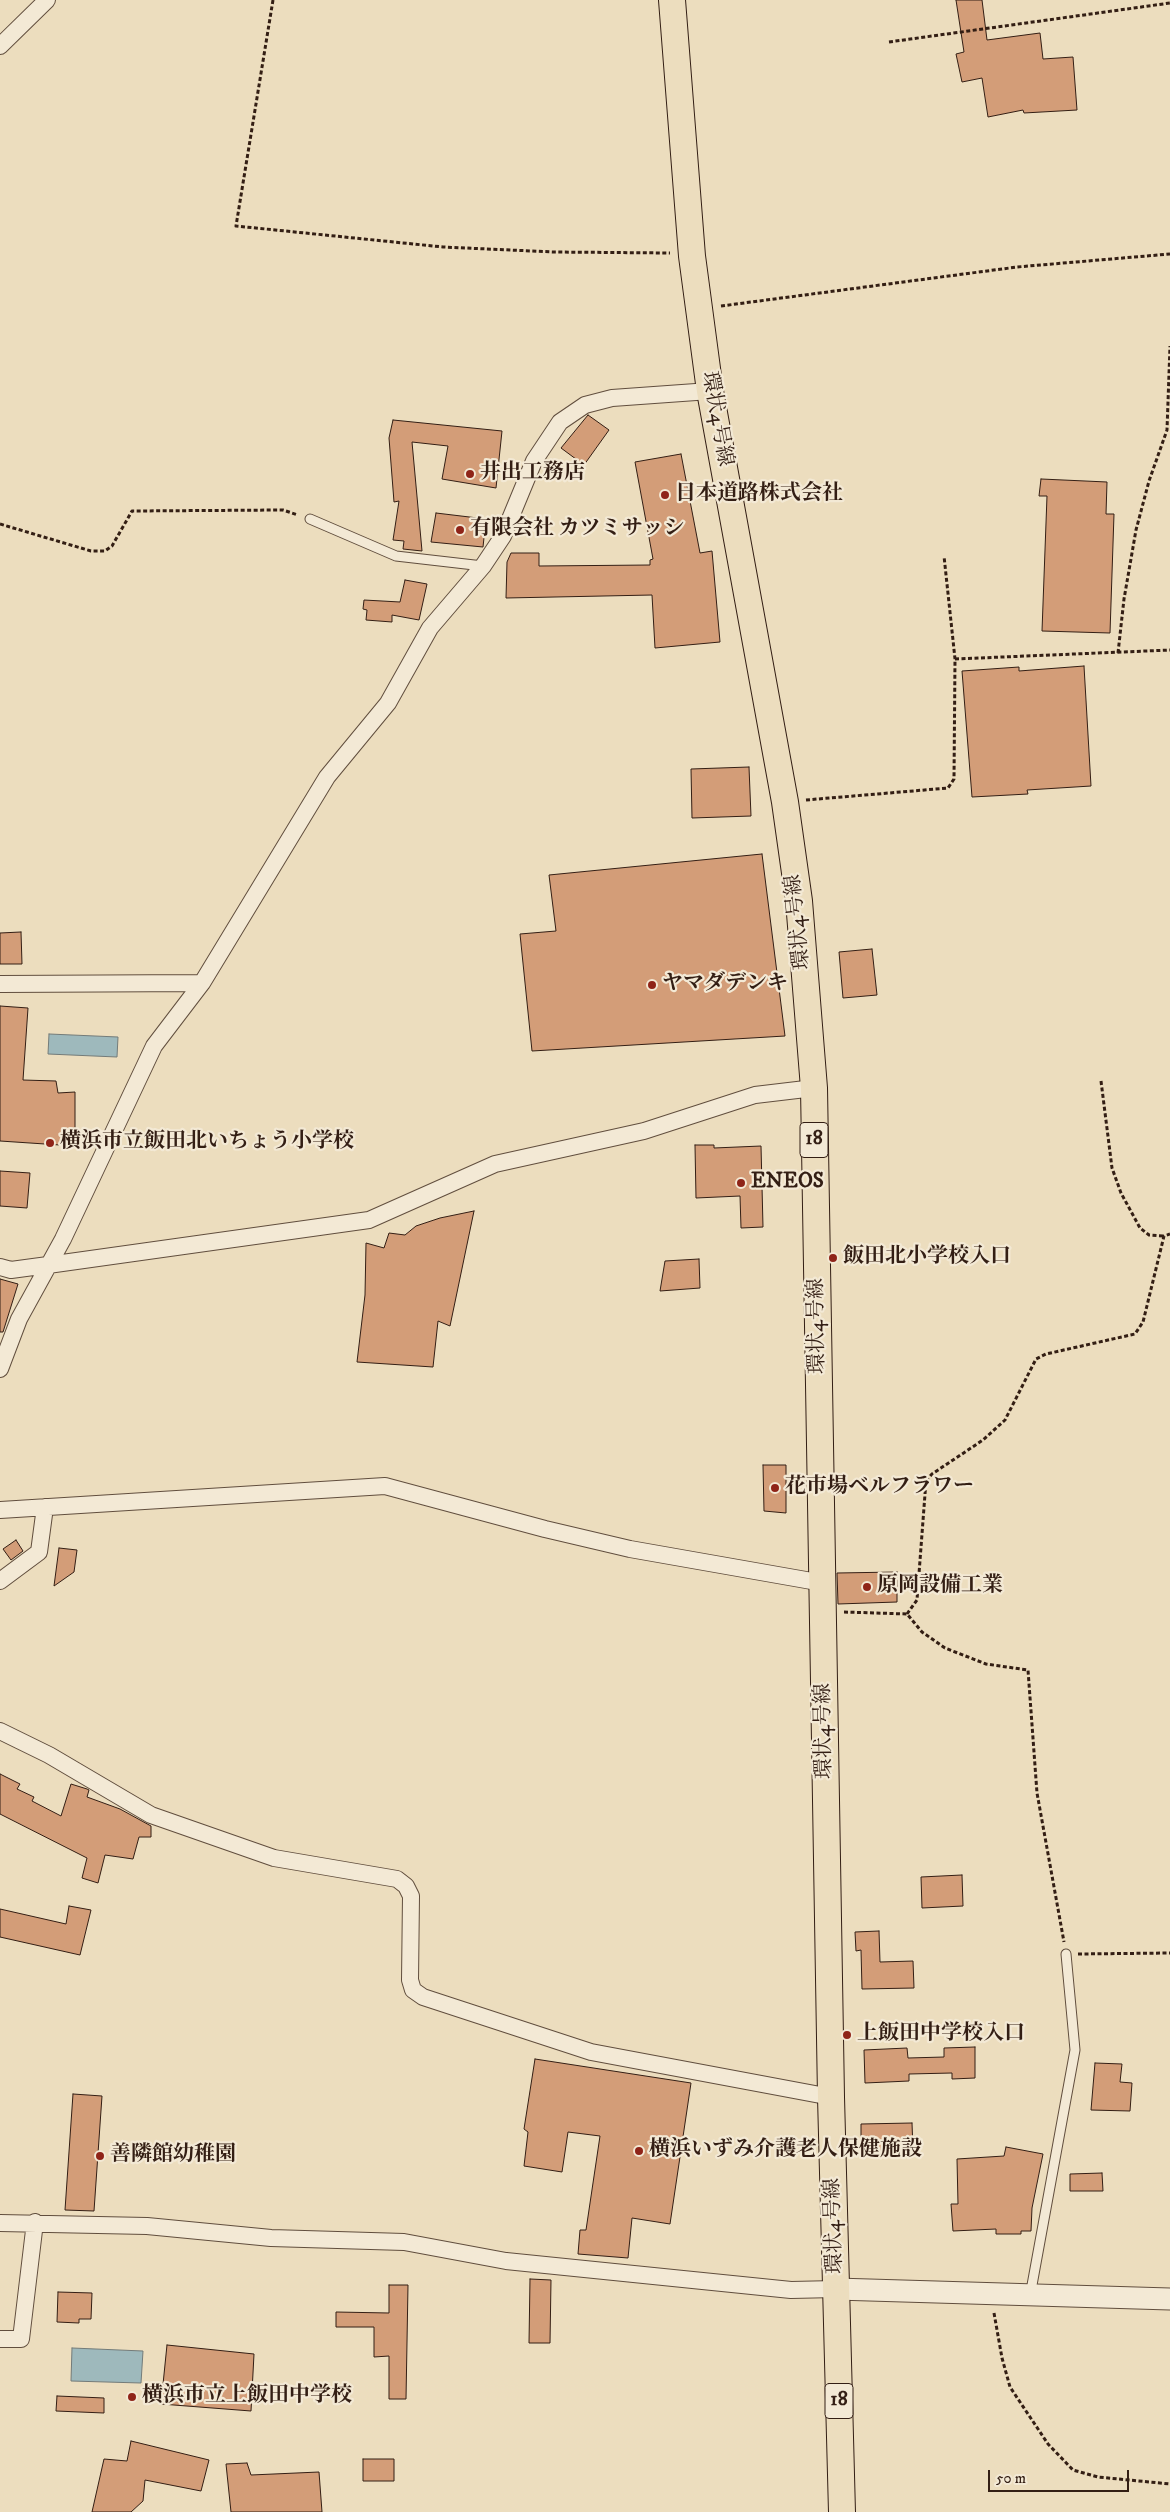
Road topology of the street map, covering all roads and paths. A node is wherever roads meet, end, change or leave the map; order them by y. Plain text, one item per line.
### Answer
1 (47, 0) edge
2 (273, 0) edge
3 (672, 0) edge
4 (1170, 3) edge
5 (889, 42) dead end
6 (0, 46) edge
7 (1170, 254) edge
8 (692, 256) junction
9 (699, 309) junction
10 (1170, 346) edge
11 (710, 391) junction
12 (310, 519) joint
13 (0, 524) edge
14 (944, 556) dead end
15 (483, 566) junction
16 (1170, 650) edge
17 (1118, 653) junction
18 (955, 659) junction
19 (785, 802) junction
20 (202, 983) junction
21 (0, 984) edge
22 (1100, 1081) dead end
23 (814, 1088) junction
24 (1170, 1234) edge
25 (1164, 1236) junction
26 (48, 1265) junction
27 (0, 1267) edge
28 (0, 1369) edge
29 (45, 1507) junction
30 (0, 1510) edge
31 (0, 1581) edge
32 (823, 1583) junction
33 (823, 1612) junction
34 (907, 1614) junction
35 (0, 1731) edge
36 (1170, 1953) edge
37 (1066, 1954) junction
38 (831, 2097) junction
39 (35, 2222) junction
40 (0, 2223) edge
41 (836, 2289) junction
42 (996, 2294) junction
43 (1030, 2296) junction
44 (1170, 2299) edge
45 (0, 2340) edge
46 (1170, 2484) edge
47 (842, 2512) edge

1 - 6 street
2 - 8 path
3 - 8 main road, 環状4号線 / 18
4 - 5 path
7 - 9 path
8 - 9 main road, 環状4号線 / 18
9 - 11 main road, 環状4号線 / 18
10 - 17 path
11 - 15 street
11 - 19 main road, 環状4号線 / 18
12 - 13 path
12 - 15 lane
14 - 18 path
15 - 20 street
16 - 17 path
17 - 18 path
18 - 19 path
19 - 23 main road, 環状4号線 / 18
20 - 21 street
20 - 26 street
22 - 25 path
23 - 26 street
23 - 32 main road, 環状4号線 / 18
24 - 25 path
25 - 34 path
26 - 27 street
26 - 28 street
29 - 30 street
29 - 31 street
29 - 32 street
32 - 33 main road, 環状4号線 / 18
33 - 34 path
33 - 38 main road, 環状4号線 / 18
34 - 37 path
35 - 38 street
36 - 37 path
37 - 43 lane
38 - 41 main road, 環状4号線 / 18
39 - 40 street
39 - 41 street
39 - 45 street
41 - 42 street
41 - 47 main road, 環状4号線 / 18
42 - 43 street
42 - 46 path
43 - 44 street

